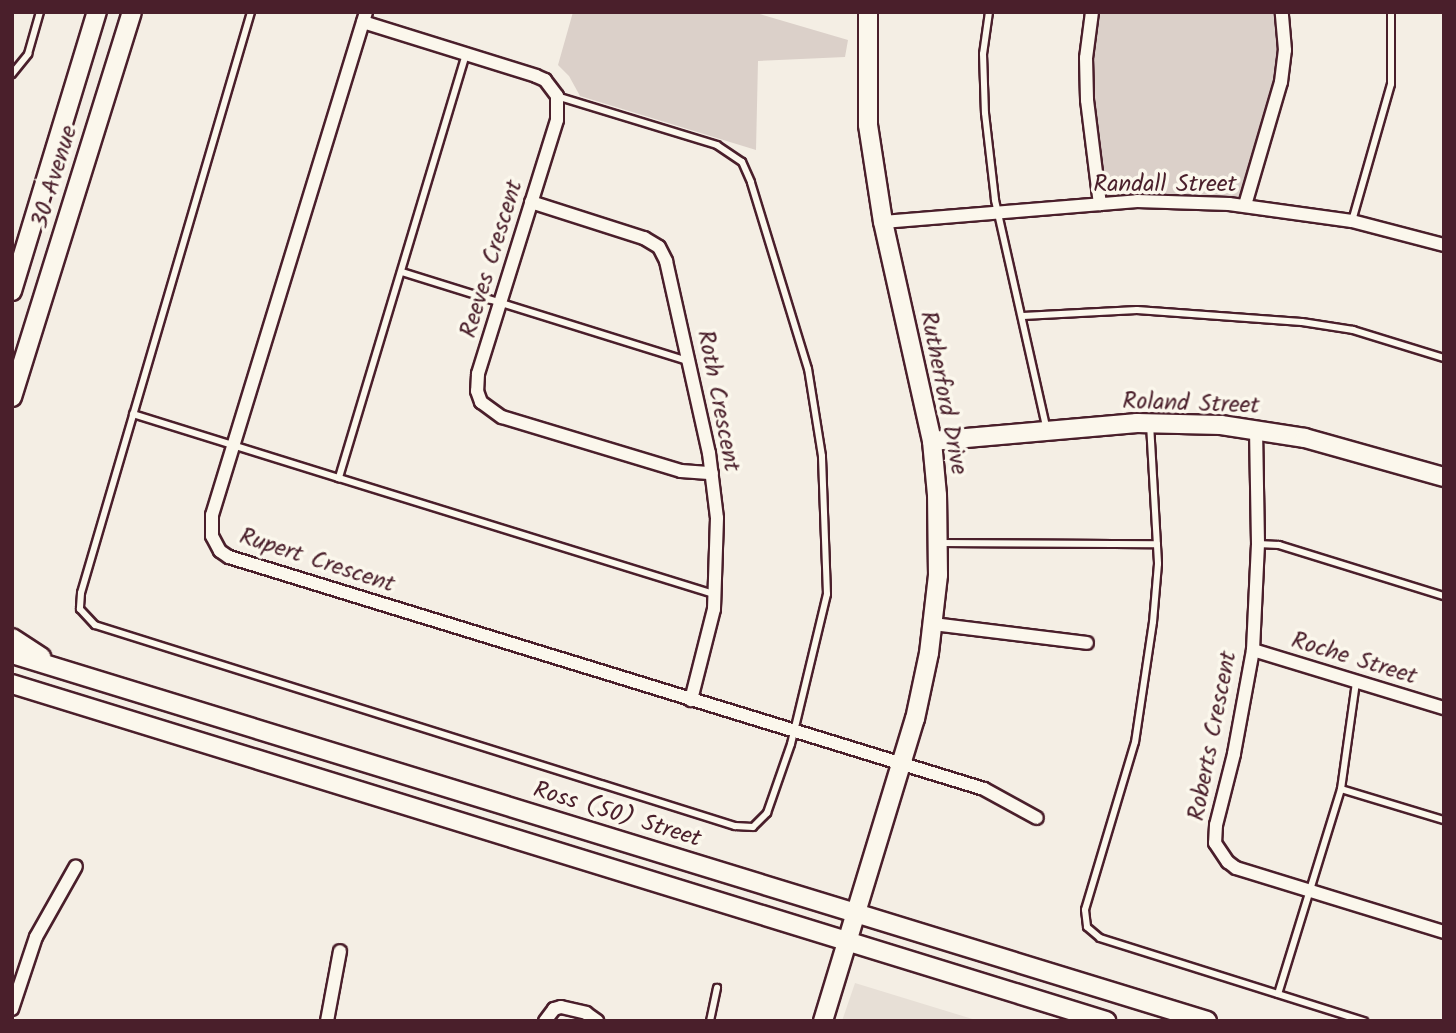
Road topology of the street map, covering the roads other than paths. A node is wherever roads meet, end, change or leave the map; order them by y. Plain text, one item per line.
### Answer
1 (40, 12) edge
2 (97, 12) edge
3 (132, 12) edge
4 (251, 12) edge
5 (868, 12) edge
6 (989, 12) edge
7 (1092, 12) edge
8 (1282, 12) edge
9 (1391, 12) edge
10 (365, 17) edge
11 (466, 54) junction
12 (12, 74) edge
13 (557, 96) junction
14 (531, 202) junction
15 (1100, 204) junction
16 (1245, 205) junction
17 (998, 213) junction
18 (1352, 221) junction
19 (883, 222) junction
20 (1444, 245) edge
21 (402, 272) junction
22 (12, 291) edge
23 (500, 302) junction
24 (1023, 316) junction
25 (1444, 358) edge
26 (690, 362) junction
27 (12, 397) edge
28 (134, 414) junction
29 (1150, 423) junction
30 (1256, 429) junction
31 (1047, 430) junction
32 (932, 441) junction
33 (234, 447) junction
34 (712, 474) junction
35 (1444, 477) edge
36 (339, 478) junction
37 (938, 543) junction
38 (1157, 544) junction
39 (1258, 544) junction
40 (715, 594) junction
41 (1444, 596) edge
42 (933, 624) junction
43 (12, 638) edge
44 (1087, 643) dead end
45 (1252, 650) junction
46 (12, 654) edge
47 (59, 669) junction
48 (1356, 681) junction
49 (12, 684) edge
50 (691, 700) junction
51 (1444, 708) edge
52 (794, 731) junction
53 (901, 764) junction
54 (1341, 789) junction
55 (1037, 818) dead end
56 (1444, 820) edge
57 (76, 866) dead end
58 (1310, 891) junction
59 (856, 915) junction
60 (1444, 932) edge
61 (847, 942) junction
62 (340, 951) dead end
63 (717, 988) dead end
64 (1278, 994) junction
65 (12, 1009) edge
66 (327, 1021) edge
67 (545, 1021) edge
68 (597, 1021) edge
69 (710, 1021) edge
70 (823, 1021) edge
71 (1106, 1021) edge
72 (1207, 1021) edge
73 (1364, 1021) edge

1 - 12 lane
2 - 22 street, 30 Avenue
3 - 27 street, 30 Avenue
4 - 28 lane
5 - 19 street, Rutherford Drive
6 - 17 lane
7 - 15 street
8 - 16 street
9 - 18 lane
10 - 11 street
10 - 33 street, Rupert Crescent
11 - 13 street
11 - 21 lane
13 - 14 street, Reeves Crescent
13 - 52 lane
14 - 23 street, Reeves Crescent
14 - 26 street, Roth Crescent
15 - 16 street, Randall Street
15 - 17 street, Randall Street
16 - 18 street, Randall Street
17 - 19 street, Randall Street
17 - 24 lane
18 - 20 street, Randall Street
19 - 32 street, Rutherford Drive
21 - 23 lane
21 - 36 lane
23 - 26 lane
23 - 34 street, Reeves Crescent
24 - 25 lane
24 - 31 lane
26 - 34 street, Roth Crescent
28 - 33 lane
28 - 52 lane
29 - 30 street, Roland Street
29 - 31 street, Roland Street
29 - 38 lane
30 - 35 street, Roland Street
30 - 39 street, Roberts Crescent
31 - 32 street, Roland Street
32 - 37 street, Rutherford Drive
33 - 36 lane
33 - 50 street, Rupert Crescent
34 - 40 street, Roth Crescent
36 - 40 lane
37 - 38 lane
37 - 42 street, Rutherford Drive
38 - 64 lane
39 - 41 lane
39 - 45 street, Roberts Crescent
40 - 50 street, Roth Crescent
42 - 44 street
42 - 53 street, Rutherford Drive
43 - 47 street
45 - 48 street, Roche Street
45 - 58 street, Roberts Crescent
46 - 47 street, Ross (50) Street
47 - 59 street, Ross (50) Street
48 - 51 street, Roche Street
48 - 54 lane
49 - 61 street
50 - 52 street, Rupert Crescent
52 - 53 street, Rupert Crescent
53 - 55 street, Rupert Crescent
53 - 59 street, Rutherford Drive
54 - 56 lane
54 - 58 lane
57 - 65 street
58 - 60 street, Roberts Crescent
58 - 64 lane
59 - 61 street, Rutherford Drive
59 - 72 street, Ross (50) Street
61 - 70 street, Rutherford Drive
61 - 71 street
62 - 66 street
63 - 69 lane
64 - 73 lane
67 - 68 street

